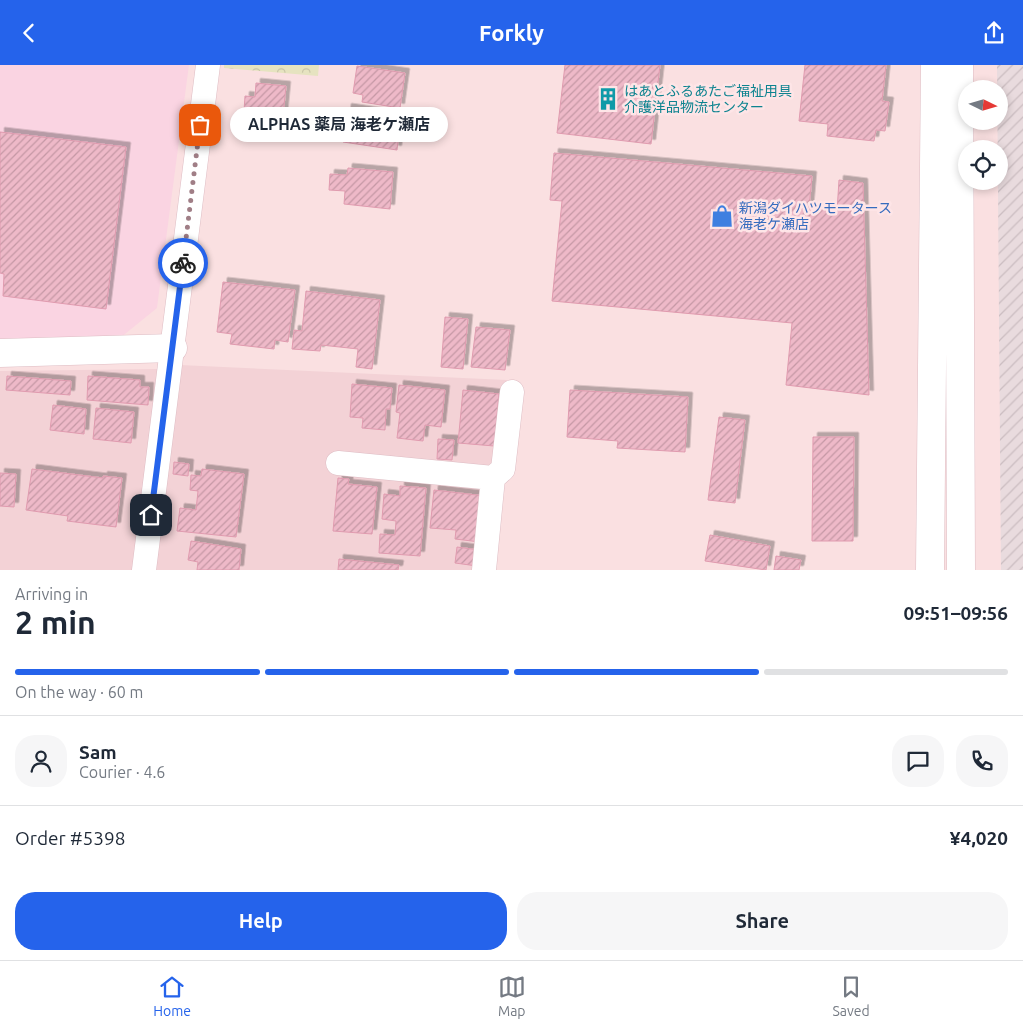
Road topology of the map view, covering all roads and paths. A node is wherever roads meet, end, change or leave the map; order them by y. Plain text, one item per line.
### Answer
1 (208, 65) edge
2 (935, 65) edge
3 (960, 65) edge
4 (173, 348) junction
5 (0, 353) edge
6 (512, 392) dead end
7 (338, 463) dead end
8 (493, 478) junction
9 (144, 570) edge
10 (484, 570) edge
11 (930, 570) edge
12 (961, 570) edge

1 - 4 street
2 - 11 street
3 - 12 street
4 - 5 street
4 - 9 street
6 - 8 street
7 - 8 street
8 - 10 street

